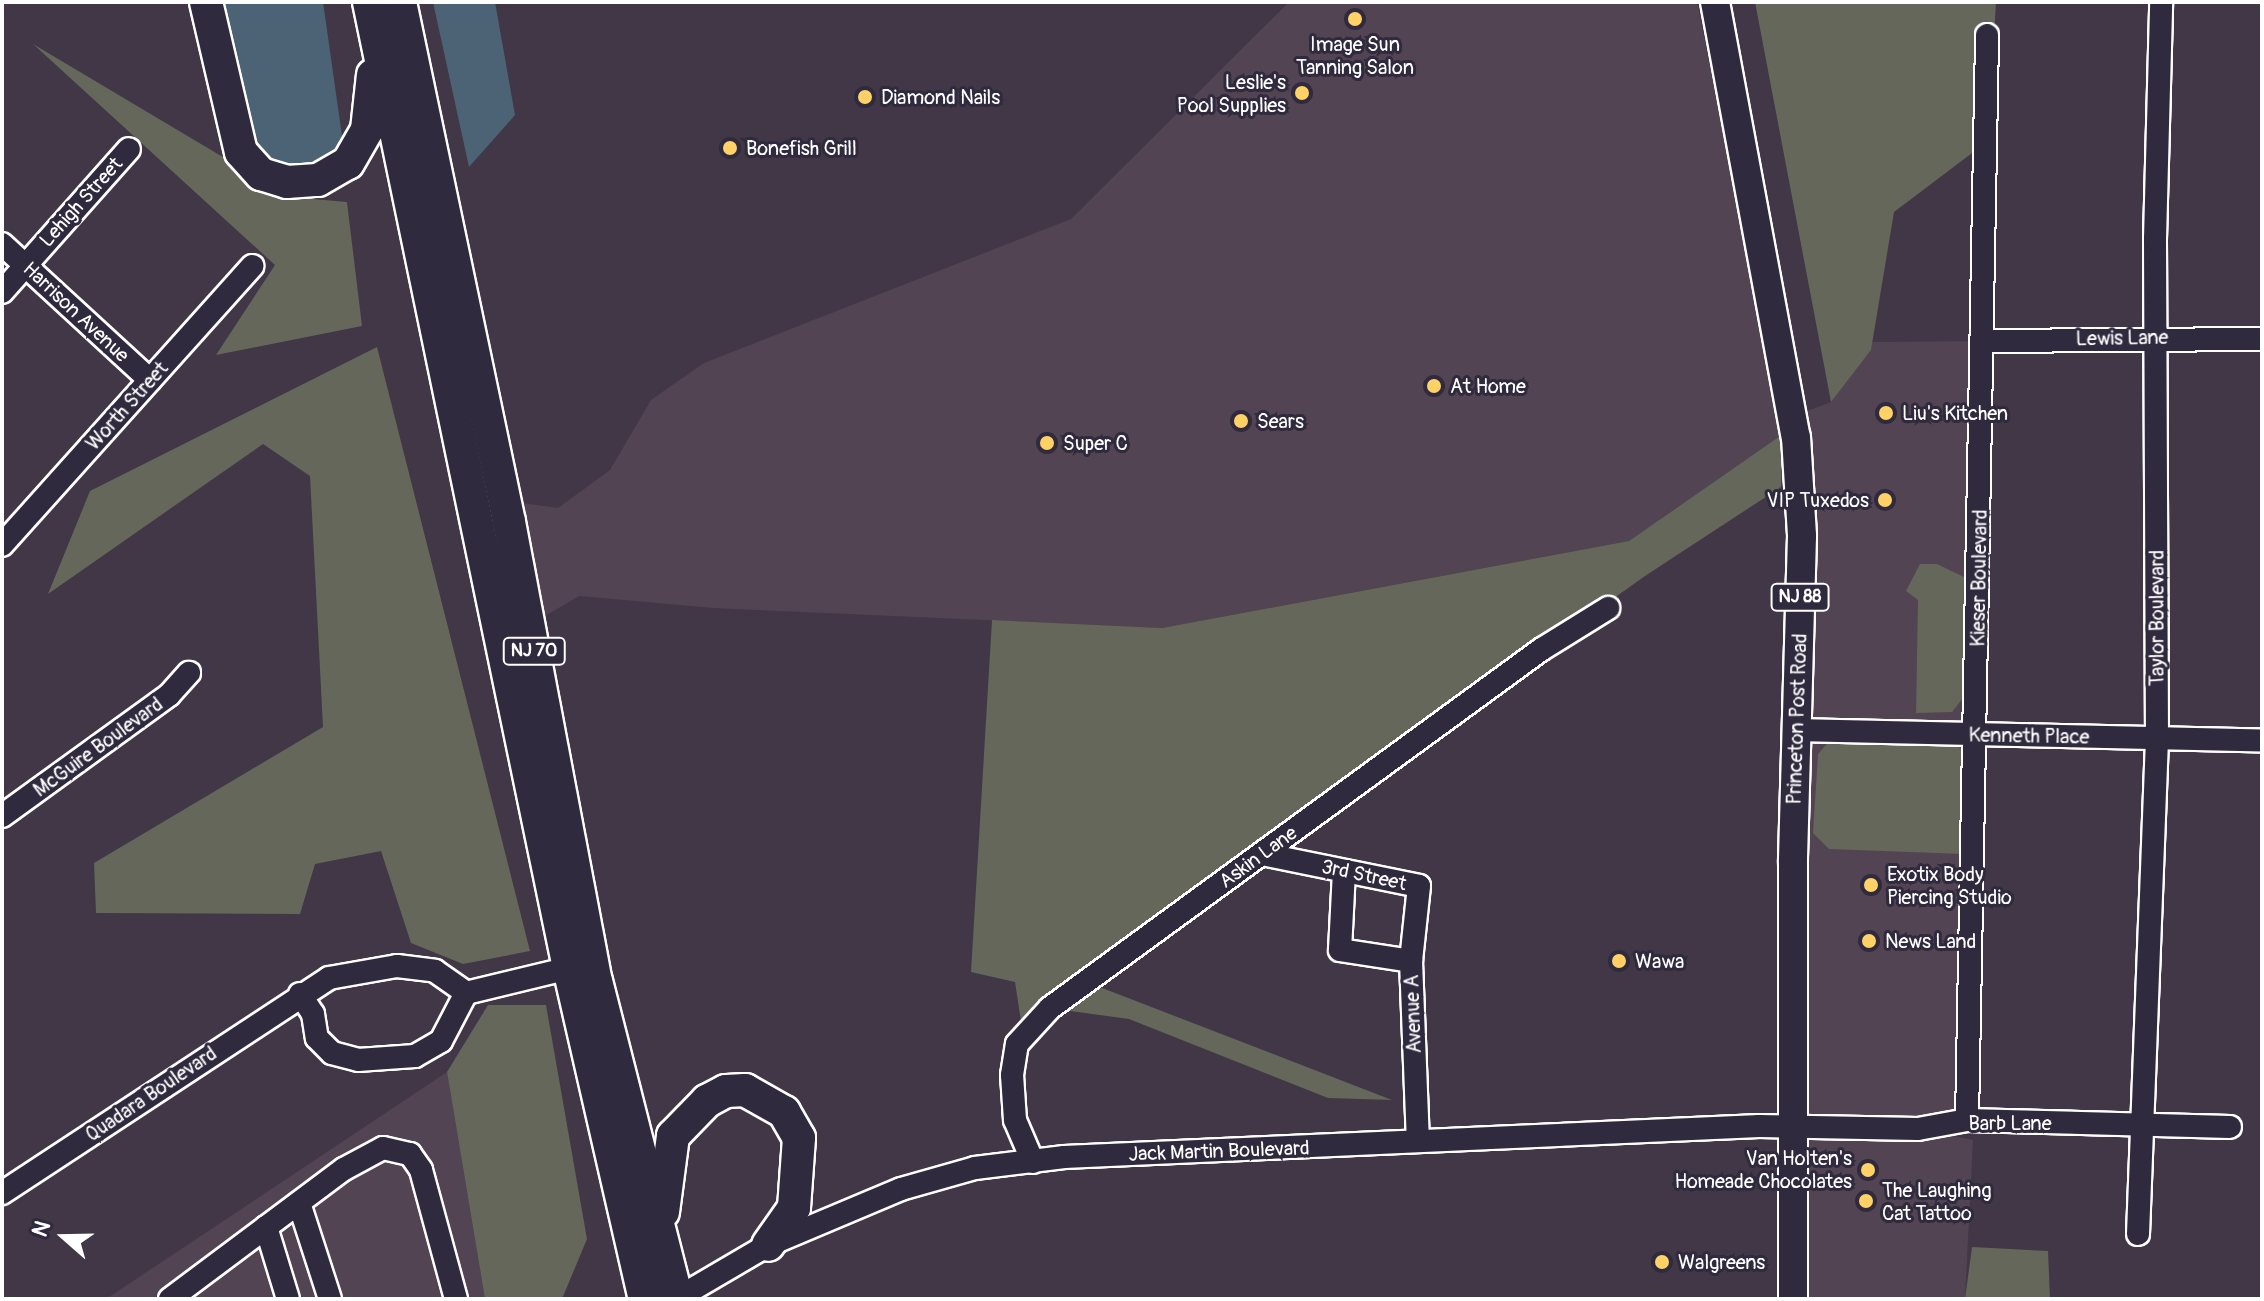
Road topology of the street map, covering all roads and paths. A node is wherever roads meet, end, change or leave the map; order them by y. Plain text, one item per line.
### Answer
1 (206, 2) edge
2 (1715, 2) edge
3 (2161, 2) edge
4 (380, 7) edge
5 (1987, 35) dead end
6 (129, 149) dead end
7 (2, 244) edge
8 (25, 265) junction
9 (252, 266) dead end
10 (2, 292) edge
11 (2156, 337) junction
12 (2262, 339) edge
13 (1982, 341) junction
14 (150, 380) junction
15 (2, 545) edge
16 (1608, 608) dead end
17 (189, 673) dead end
18 (1795, 730) junction
19 (1976, 734) junction
20 (2157, 739) junction
21 (2262, 741) edge
22 (2, 816) edge
23 (1262, 854) junction
24 (1344, 871) junction
25 (1419, 886) joint
26 (1411, 961) junction
27 (569, 968) junction
28 (466, 993) junction
29 (300, 994) junction
30 (1967, 1120) junction
31 (2143, 1126) junction
32 (2230, 1127) dead end
33 (1791, 1128) junction
34 (1418, 1141) junction
35 (1033, 1162) junction
36 (2, 1193) edge
37 (299, 1203) junction
38 (266, 1227) junction
39 (2138, 1234) dead end
40 (661, 1239) junction
41 (768, 1245) junction
42 (170, 1299) edge
43 (288, 1299) edge
44 (330, 1299) edge
45 (456, 1299) edge
46 (645, 1299) edge
47 (677, 1299) edge
48 (1793, 1299) edge

1 - 4 highway
2 - 18 main road, Princeton Post Road / NJ 88
3 - 11 street, Taylor Boulevard
4 - 27 highway, NJ 70
4 - 40 highway, NJ 70
5 - 13 street, Kieser Boulevard
6 - 8 street, Lehigh Street
7 - 8 street, Harrison Avenue
8 - 10 street, Lehigh Street
8 - 14 street, Harrison Avenue
9 - 14 street, Worth Street
11 - 12 street, Lewis Lane
11 - 13 street, Lewis Lane
11 - 20 street, Taylor Boulevard
13 - 19 street, Kieser Boulevard
14 - 15 street, Worth Street
16 - 23 street, Askin Lane
17 - 22 street, McGuire Boulevard
18 - 19 street, Kenneth Place
18 - 33 main road, Princeton Post Road / NJ 88
19 - 20 street, Kenneth Place
19 - 30 street, Kieser Boulevard
20 - 21 street, Kenneth Place
20 - 31 street, Taylor Boulevard
23 - 24 street, 3rd Street
23 - 35 street, Askin Lane
24 - 25 street, 3rd Street
24 - 26 street
25 - 26 street, Avenue A
26 - 34 street, Avenue A
27 - 28 street
27 - 46 highway, NJ 70
28 - 29 street, Quadara Boulevard
28 - 29 street
29 - 36 street, Quadara Boulevard
30 - 31 street, Barb Lane
30 - 33 street, Barb Lane
31 - 32 street, Barb Lane
31 - 39 street, Taylor Boulevard
33 - 34 street, Jack Martin Boulevard
33 - 48 main road, Princeton Post Road / NJ 88
34 - 35 street, Jack Martin Boulevard
35 - 41 street, Jack Martin Boulevard
37 - 38 street
37 - 44 street
37 - 45 street
38 - 42 street
38 - 43 street
40 - 41 highway
40 - 47 highway, NJ 70
41 - 47 street, Jack Martin Boulevard

